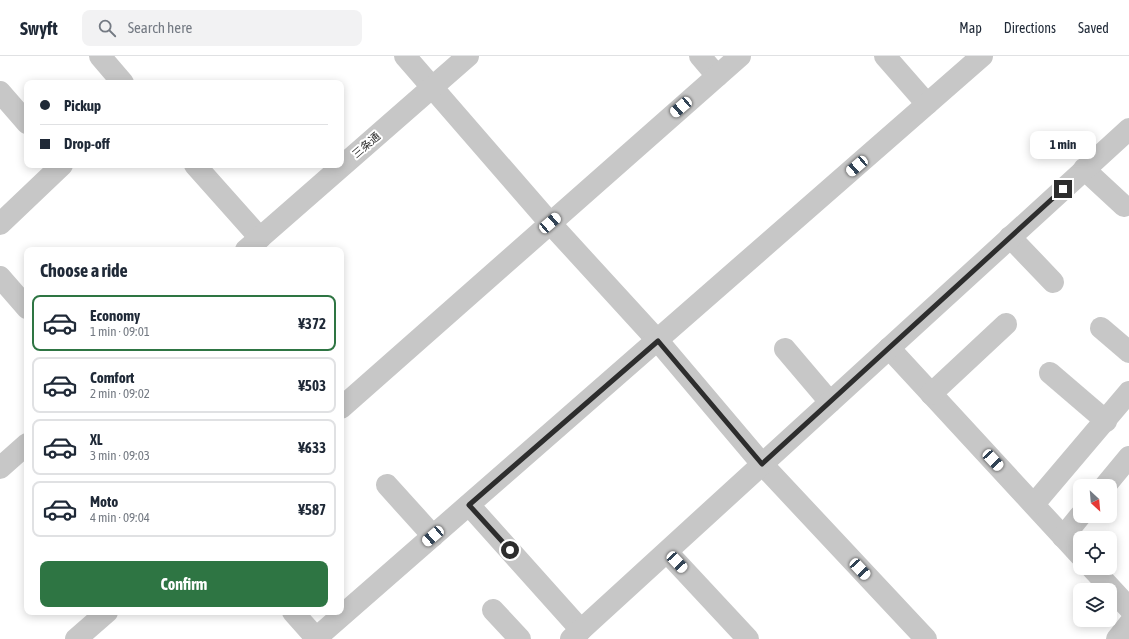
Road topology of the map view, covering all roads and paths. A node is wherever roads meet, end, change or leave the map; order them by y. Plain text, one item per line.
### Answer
1 (100, 56) edge
2 (405, 56) edge
3 (468, 56) edge
4 (700, 56) edge
5 (740, 56) edge
6 (885, 56) edge
7 (982, 56) edge
8 (717, 76) junction
9 (120, 80) edge
10 (432, 87) junction
11 (0, 92) edge
12 (927, 104) junction
13 (24, 120) edge
14 (1129, 129) edge
15 (344, 164) edge
16 (59, 168) edge
17 (198, 168) edge
18 (340, 168) edge
19 (1084, 169) junction
20 (1124, 206) dead end
21 (550, 223) junction
22 (0, 224) edge
23 (1010, 237) junction
24 (253, 244) edge
25 (0, 277) edge
26 (1053, 282) dead end
27 (24, 305) edge
28 (1006, 324) dead end
29 (1101, 328) dead end
30 (658, 341) junction
31 (889, 348) junction
32 (785, 349) dead end
33 (1129, 352) edge
34 (1050, 373) dead end
35 (1129, 392) edge
36 (931, 394) junction
37 (830, 402) junction
38 (344, 405) edge
39 (1106, 421) junction
40 (24, 447) edge
41 (1129, 457) edge
42 (762, 464) junction
43 (0, 468) edge
44 (1111, 479) edge
45 (387, 485) dead end
46 (1034, 504) junction
47 (469, 505) junction
48 (1074, 523) edge
49 (433, 536) junction
50 (1063, 537) junction
51 (1073, 548) edge
52 (667, 552) junction
53 (1098, 575) edge
54 (1129, 608) edge
55 (493, 610) dead end
56 (344, 614) edge
57 (104, 615) edge
58 (296, 615) edge
59 (343, 615) edge
60 (1129, 624) edge
61 (575, 637) edge
62 (76, 639) edge
63 (316, 639) edge
64 (520, 639) edge
65 (748, 639) edge
66 (926, 639) edge
67 (1117, 639) edge

1 - 9 street
2 - 10 street
3 - 10 street, 三条通
4 - 8 street
5 - 8 street
6 - 12 street
7 - 12 street
8 - 21 street
10 - 15 street, 三条通
10 - 21 street
11 - 13 street
12 - 30 street
14 - 19 street
16 - 22 street
17 - 24 street
18 - 24 street, 三条通
19 - 20 street
19 - 23 street
21 - 30 street
21 - 38 street
23 - 26 street
23 - 31 street
25 - 27 street
28 - 36 street
29 - 33 street
30 - 42 street
30 - 47 street
31 - 36 street
31 - 37 street
32 - 37 street
34 - 39 street
35 - 39 street
36 - 46 street
37 - 42 street
39 - 46 street
40 - 43 street
41 - 44 street
42 - 52 street
42 - 66 street
45 - 49 street
46 - 50 street
47 - 49 street
47 - 61 street
48 - 50 street
49 - 56 street
50 - 51 street
52 - 61 street
52 - 65 street
53 - 54 street
55 - 64 street
57 - 62 street
58 - 63 street
59 - 63 street
60 - 67 street

